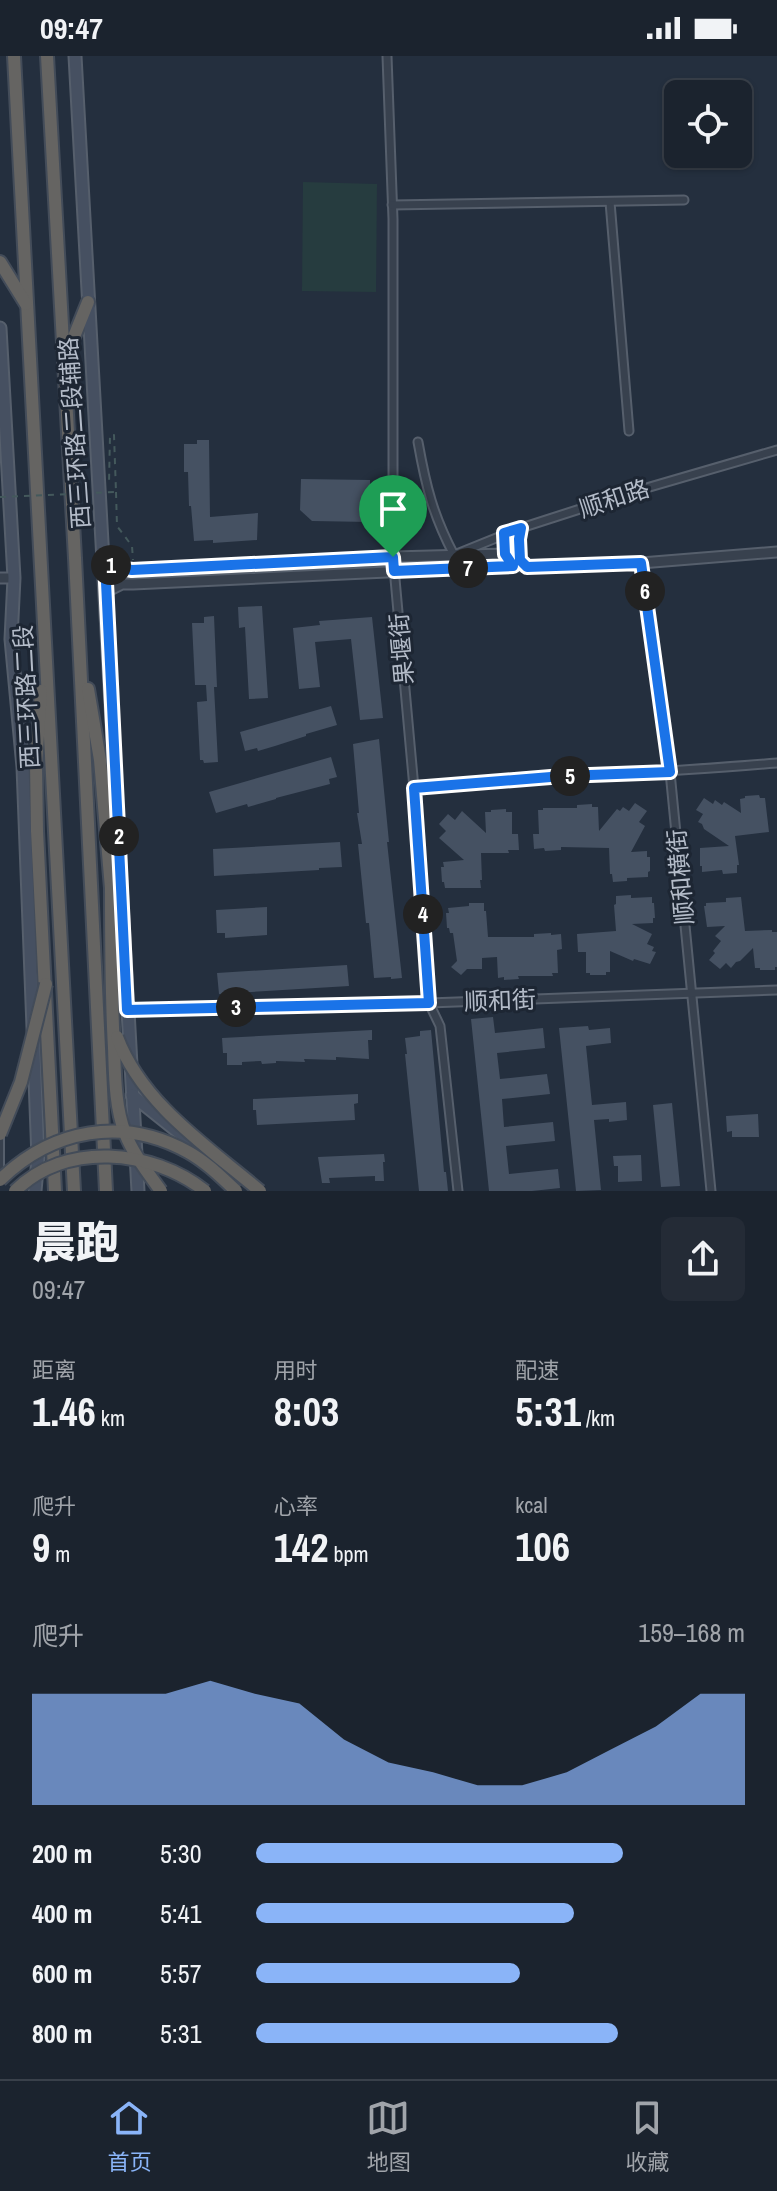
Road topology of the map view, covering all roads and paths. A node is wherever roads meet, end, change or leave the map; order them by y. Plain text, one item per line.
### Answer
1 (14, 56) edge
2 (47, 56) edge
3 (75, 56) edge
4 (387, 56) edge
5 (684, 200) dead end
6 (610, 202) junction
7 (392, 205) junction
8 (0, 262) edge
9 (88, 302) junction
10 (27, 306) junction
11 (0, 328) edge
12 (64, 362) junction
13 (629, 431) dead end
14 (418, 442) dead end
15 (777, 450) edge
16 (109, 484) dead end
17 (116, 492) junction
18 (0, 497) edge
19 (521, 528) junction
20 (504, 533) junction
21 (777, 552) edge
22 (505, 554) junction
23 (454, 555) junction
24 (393, 557) junction
25 (133, 561) dead end
26 (105, 562) junction
27 (641, 563) junction
28 (513, 566) junction
29 (527, 567) junction
30 (394, 571) junction
31 (0, 578) edge
32 (14, 578) junction
33 (106, 592) junction
34 (0, 593) edge
35 (13, 594) junction
36 (79, 633) junction
37 (45, 635) junction
38 (777, 763) edge
39 (670, 772) junction
40 (414, 788) junction
41 (46, 984) junction
42 (777, 990) edge
43 (691, 992) junction
44 (429, 1003) junction
45 (127, 1010) junction
46 (113, 1025) junction
47 (132, 1095) junction
48 (2, 1108) dead end
49 (0, 1134) edge
50 (0, 1180) edge
51 (1, 1191) edge
52 (15, 1191) edge
53 (35, 1191) edge
54 (55, 1191) edge
55 (74, 1191) edge
56 (106, 1191) edge
57 (138, 1191) edge
58 (161, 1191) edge
59 (205, 1191) edge
60 (236, 1191) edge
61 (253, 1191) edge
62 (260, 1191) edge
63 (458, 1191) edge
64 (711, 1191) edge

1 - 10 highway, 西三环路二段
2 - 12 highway
3 - 9 main road, 西三环路二段辅路
4 - 7 street, 果堰街
5 - 6 street
6 - 7 street
6 - 13 street
7 - 24 street, 果堰街
8 - 10 highway
9 - 12 highway
9 - 26 main road, 西三环路二段辅路
10 - 37 highway, 西三环路二段
11 - 32 main road
12 - 36 highway
14 - 23 street
15 - 19 street, 顺和路
16 - 17 path, bridge
17 - 18 path, bridge
17 - 25 path
19 - 20 street, 顺和路
19 - 29 street
20 - 22 street
20 - 23 street, 顺和路
21 - 27 street
22 - 23 street, 顺和路
22 - 28 street
22 - 29 street
23 - 24 street, 顺和路
24 - 26 street, 顺和路
24 - 30 street, 果堰街
26 - 33 main road, 西三环路二段辅路
27 - 29 street
27 - 39 street, 顺和横街
28 - 29 street
28 - 30 street
30 - 33 street
30 - 40 street, 果堰街
31 - 32 street
32 - 35 main road
33 - 45 main road, 西三环路二段辅路
34 - 35 street
35 - 53 main road
36 - 46 highway, bridge
36 - 56 highway, bridge
37 - 41 highway
37 - 55 highway, 西三环路二段, bridge
38 - 39 street
39 - 40 street
39 - 43 street, 顺和横街
40 - 44 street, 果堰街
41 - 49 highway, bridge
41 - 54 highway, bridge
42 - 43 street, 顺和街
43 - 44 street, 顺和街
43 - 64 street, 顺和横街
44 - 45 street, 顺和街
44 - 63 street, 果堰街
45 - 47 main road, 西三环路二段辅路
46 - 58 highway, bridge
46 - 62 highway, bridge
47 - 57 main road, 西三环路二段辅路
47 - 61 main road
48 - 51 lane
50 - 60 highway, bridge
52 - 59 highway, bridge

